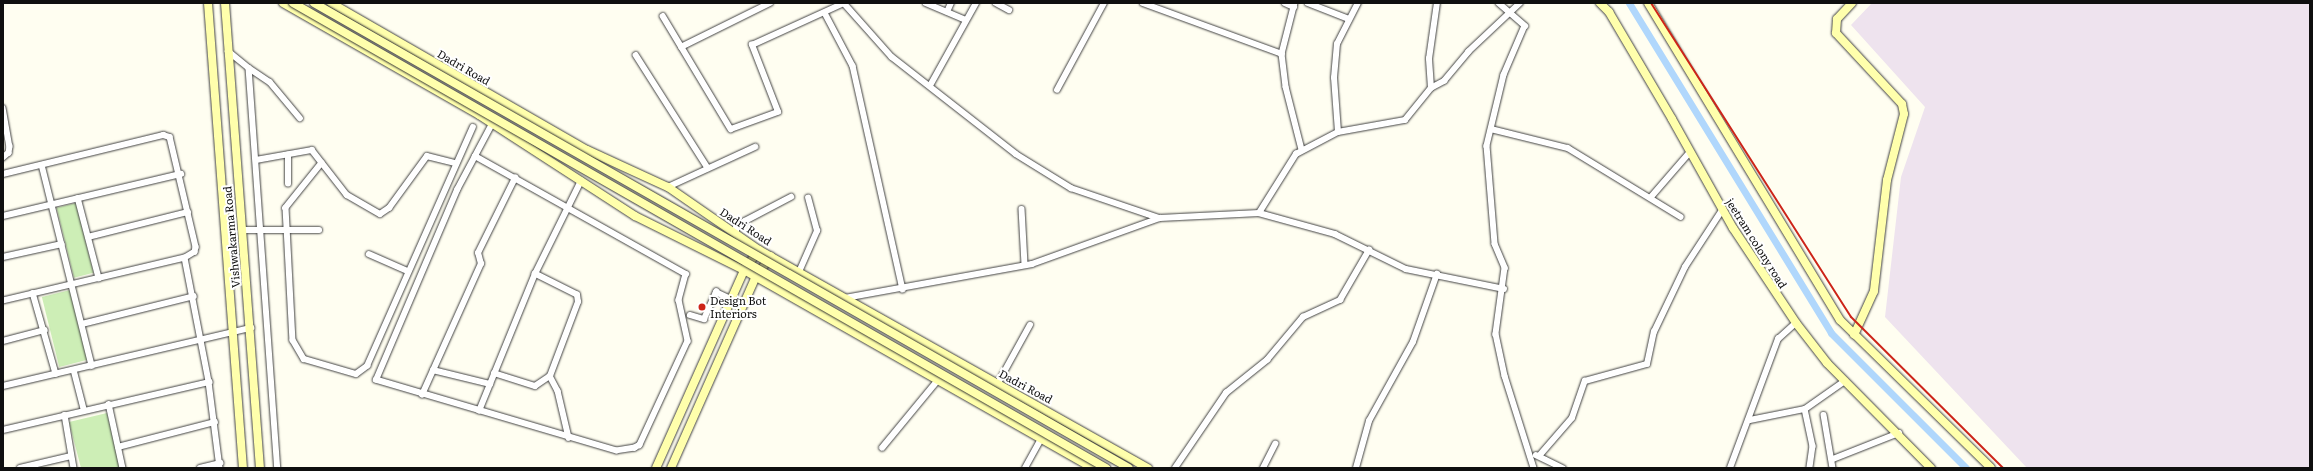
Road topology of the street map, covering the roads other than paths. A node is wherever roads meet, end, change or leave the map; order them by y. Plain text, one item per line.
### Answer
1 (208, 3) edge
2 (225, 3) edge
3 (283, 3) edge
4 (293, 3) edge
5 (314, 3) edge
6 (331, 3) edge
7 (769, 3) edge
8 (844, 3) edge
9 (926, 3) edge
10 (952, 3) edge
11 (976, 3) edge
12 (996, 3) edge
13 (1104, 3) edge
14 (1143, 3) edge
15 (1285, 3) edge
16 (1308, 3) edge
17 (1358, 3) edge
18 (1437, 3) edge
19 (1499, 3) edge
20 (1520, 3) edge
21 (1600, 3) edge
22 (1648, 3) edge
23 (1852, 3) edge
24 (1294, 5) edge
25 (1009, 10) dead end
26 (947, 12) junction
27 (1510, 12) junction
28 (825, 13) junction
29 (663, 16) dead end
30 (1349, 19) junction
31 (966, 20) junction
32 (681, 47) junction
33 (227, 51) junction
34 (1282, 54) junction
35 (636, 55) dead end
36 (249, 68) junction
37 (931, 84) junction
38 (1432, 88) junction
39 (1057, 90) dead end
40 (3, 108) edge
41 (300, 118) dead end
42 (4, 119) edge
43 (492, 124) junction
44 (473, 127) dead end
45 (1491, 129) junction
46 (1338, 132) junction
47 (755, 147) dead end
48 (1302, 150) junction
49 (1690, 152) junction
50 (288, 155) junction
51 (475, 156) junction
52 (3, 158) edge
53 (256, 160) junction
54 (322, 163) junction
55 (455, 163) junction
56 (42, 165) junction
57 (708, 168) junction
58 (3, 174) edge
59 (180, 174) junction
60 (515, 178) junction
61 (581, 181) junction
62 (288, 184) dead end
63 (668, 186) junction
64 (791, 197) dead end
65 (1651, 197) junction
66 (78, 198) junction
67 (808, 198) dead end
68 (52, 204) junction
69 (566, 209) junction
70 (1022, 209) dead end
71 (1723, 209) junction
72 (188, 212) junction
73 (1259, 213) junction
74 (3, 216) edge
75 (1681, 217) dead end
76 (1160, 218) junction
77 (262, 229) junction
78 (286, 229) junction
79 (242, 230) junction
80 (319, 230) dead end
81 (736, 235) junction
82 (88, 237) junction
83 (62, 244) junction
84 (759, 250) junction
85 (1369, 250) junction
86 (369, 254) dead end
87 (771, 256) junction
88 (3, 257) edge
89 (185, 258) junction
90 (1025, 265) junction
91 (744, 270) junction
92 (408, 271) junction
93 (799, 272) junction
94 (535, 274) junction
95 (1437, 274) junction
96 (99, 278) junction
97 (755, 278) junction
98 (72, 284) junction
99 (1504, 288) junction
100 (904, 289) junction
101 (33, 293) junction
102 (194, 296) junction
103 (845, 298) junction
104 (731, 299) junction
105 (3, 301) edge
106 (690, 315) dead end
107 (1796, 323) junction
108 (82, 324) junction
109 (1030, 325) dead end
110 (251, 328) junction
111 (45, 330) junction
112 (230, 332) junction
113 (1854, 335) junction
114 (201, 339) junction
115 (3, 341) edge
116 (92, 366) junction
117 (74, 370) junction
118 (434, 370) junction
119 (494, 373) junction
120 (56, 374) junction
121 (550, 376) junction
122 (938, 380) junction
123 (1845, 381) junction
124 (209, 382) junction
125 (998, 383) junction
126 (490, 384) junction
127 (3, 386) edge
128 (422, 394) junction
129 (109, 404) junction
130 (84, 409) junction
131 (1805, 409) junction
132 (479, 411) junction
133 (65, 414) junction
134 (1824, 415) dead end
135 (1750, 420) junction
136 (215, 422) junction
137 (3, 430) edge
138 (1898, 433) junction
139 (569, 438) junction
140 (1041, 439) junction
141 (1275, 444) dead end
142 (118, 447) junction
143 (882, 448) dead end
144 (1531, 452) junction
145 (71, 456) junction
146 (1539, 456) junction
147 (1833, 459) junction
148 (220, 466) edge
149 (1088, 467) edge
150 (20, 468) edge
151 (74, 468) edge
152 (123, 468) edge
153 (200, 468) edge
154 (243, 468) edge
155 (260, 468) edge
156 (278, 468) edge
157 (656, 468) edge
158 (671, 468) edge
159 (1025, 468) edge
160 (1106, 468) edge
161 (1130, 468) edge
162 (1148, 468) edge
163 (1175, 468) edge
164 (1263, 468) edge
165 (1356, 468) edge
166 (1534, 468) edge
167 (1563, 468) edge
168 (1730, 468) edge
169 (1810, 468) edge
170 (1834, 468) edge
171 (1931, 468) edge
172 (1991, 468) edge

1 - 112 street, Vishwakarma Road
2 - 33 street, Vishwakarma Road
3 - 43 street
4 - 160 street, bridge
5 - 161 street, bridge
6 - 63 street, Dadri Road
7 - 32 street
8 - 28 street
8 - 37 street
9 - 26 street
10 - 26 street
11 - 31 street
12 - 25 street
13 - 39 street
14 - 34 street
15 - 24 street
16 - 30 street
17 - 30 street
18 - 38 street
19 - 27 street
20 - 27 street
21 - 49 street, jeetram colony road
22 - 113 street
23 - 113 street
24 - 34 street
26 - 31 street
27 - 38 street
27 - 45 street
28 - 32 street
28 - 100 street
29 - 32 street
30 - 46 street
31 - 37 street
33 - 36 street
33 - 79 street, Vishwakarma Road
34 - 48 street
35 - 57 street
36 - 41 street
36 - 53 street
37 - 76 street
38 - 46 street
40 - 42 street
42 - 52 street
43 - 51 street
43 - 61 street
44 - 55 street
45 - 65 street
45 - 99 street
46 - 48 street
47 - 57 street
48 - 73 street
49 - 65 street
49 - 71 street, jeetram colony road
50 - 53 street
50 - 54 street
50 - 62 street
51 - 60 street
51 - 128 street
53 - 77 street
54 - 55 street
54 - 78 street
55 - 92 street
56 - 58 street
56 - 59 street
56 - 68 street
57 - 63 street
59 - 66 street
59 - 72 street
60 - 69 street
60 - 118 street
61 - 69 street
61 - 91 street
63 - 81 street, Dadri Road
64 - 81 street
65 - 75 street
66 - 68 street
66 - 82 street
67 - 93 street
68 - 74 street
68 - 83 street
69 - 94 street
69 - 139 street
70 - 90 street
71 - 107 street, jeetram colony road
71 - 146 street
72 - 82 street
72 - 89 street
73 - 76 street
73 - 85 street
76 - 90 street
77 - 78 street
77 - 79 street
77 - 156 street
78 - 80 street
78 - 92 street
79 - 110 street, Vishwakarma Road
81 - 84 street, Dadri Road
82 - 96 street
83 - 88 street
83 - 98 street
84 - 87 street, Dadri Road
84 - 91 street
85 - 95 street
85 - 163 street
86 - 92 street
87 - 93 street, Dadri Road
87 - 97 street
89 - 96 street
89 - 102 street
90 - 100 street
91 - 97 street
91 - 104 street
93 - 103 street, Dadri Road
94 - 119 street
94 - 121 street
95 - 99 street
95 - 165 street
96 - 98 street
97 - 122 street
97 - 158 street
98 - 101 street
98 - 108 street
99 - 144 street
100 - 103 street
101 - 105 street
101 - 111 street
102 - 108 street
102 - 114 street
103 - 125 street, Dadri Road
104 - 106 street
104 - 157 street
107 - 123 street, jeetram colony road
107 - 135 street
108 - 116 street
109 - 125 street
110 - 112 street
110 - 155 street, Vishwakarma Road
111 - 115 street
111 - 120 street
112 - 114 street
112 - 154 street, Vishwakarma Road
113 - 172 street
114 - 116 street
114 - 124 street
116 - 117 street
117 - 120 street
117 - 130 street
118 - 126 street
118 - 128 street
119 - 121 street
119 - 126 street
120 - 127 street
121 - 139 street
122 - 140 street
122 - 143 street
123 - 131 street
123 - 138 street, jeetram colony road
124 - 129 street
124 - 136 street
125 - 162 street, Dadri Road
126 - 132 street
128 - 132 street
129 - 130 street
129 - 142 street
130 - 133 street
131 - 135 street
131 - 169 street
132 - 139 street
133 - 137 street
133 - 145 street
134 - 147 street
135 - 168 street
136 - 142 street
136 - 148 street
138 - 147 street
138 - 171 street, jeetram colony road
140 - 149 street
140 - 159 street
141 - 164 street
142 - 152 street
144 - 146 street
144 - 166 street
145 - 150 street
145 - 151 street
146 - 167 street
147 - 170 street
148 - 153 street

